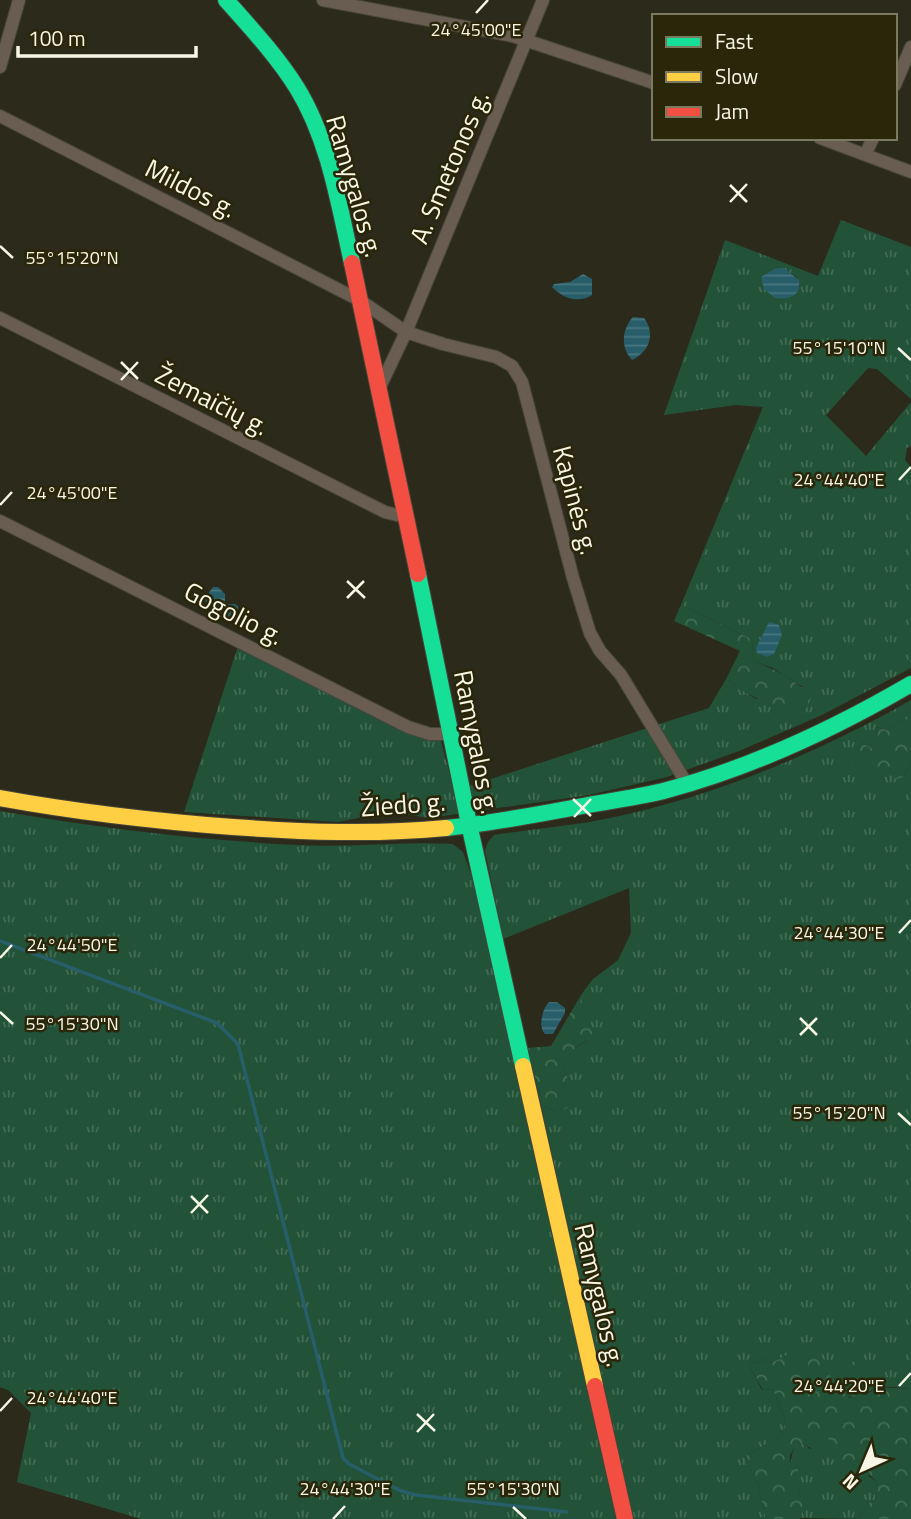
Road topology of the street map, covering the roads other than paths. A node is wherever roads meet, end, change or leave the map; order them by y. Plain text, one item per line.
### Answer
1 (19, 0) edge
2 (226, 0) edge
3 (323, 0) edge
4 (543, 0) edge
5 (527, 42) junction
6 (911, 47) edge
7 (0, 67) edge
8 (897, 80) edge
9 (652, 82) edge
10 (0, 116) edge
11 (826, 140) edge
12 (872, 140) edge
13 (866, 153) junction
14 (911, 172) edge
15 (361, 301) junction
16 (0, 318) edge
17 (406, 332) junction
18 (379, 389) junction
19 (406, 513) junction
20 (0, 521) edge
21 (911, 684) edge
22 (450, 734) junction
23 (687, 784) junction
24 (0, 798) edge
25 (469, 824) junction
26 (625, 1519) edge

1 - 7 street
2 - 15 main road, Ramygalos g.
3 - 5 street
4 - 5 street, A. Smetonos g.
5 - 9 street
5 - 17 street, A. Smetonos g.
6 - 8 street
10 - 15 street, Mildos g.
11 - 13 street
12 - 13 street
13 - 14 street
15 - 17 street, Kapinės g.
15 - 18 main road, Ramygalos g.
16 - 19 street, Žemaičių g.
17 - 18 street, A. Smetonos g.
17 - 23 street, Kapinės g.
18 - 19 main road, Ramygalos g.
19 - 22 main road, Ramygalos g.
20 - 22 street, Gogolio g.
21 - 23 main road, Žiedo g.
22 - 25 main road, Ramygalos g.
23 - 25 main road, Žiedo g.
24 - 25 main road, Žiedo g.
25 - 26 main road, Ramygalos g.

